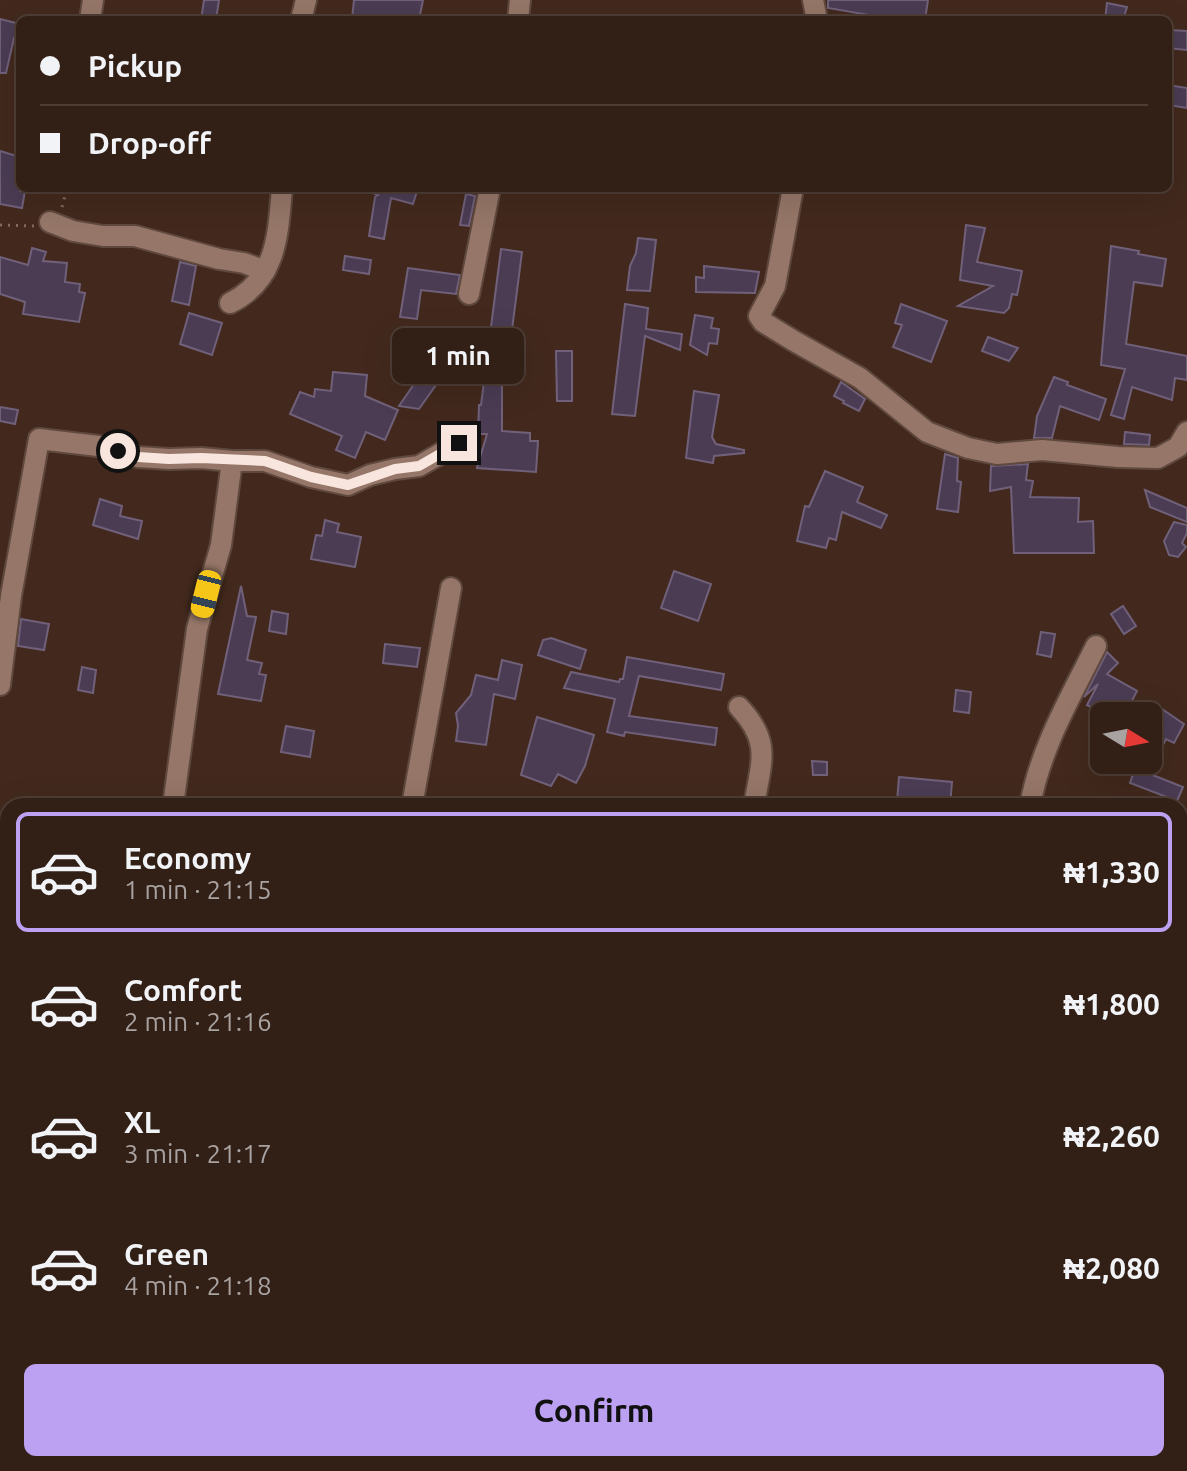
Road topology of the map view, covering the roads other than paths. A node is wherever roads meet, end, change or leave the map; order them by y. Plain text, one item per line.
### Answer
1 (282, 192) edge
2 (489, 192) edge
3 (792, 192) edge
4 (50, 222) dead end
5 (265, 271) junction
6 (469, 294) dead end
7 (230, 303) dead end
8 (1187, 432) edge
9 (459, 443) dead end
10 (232, 461) junction
11 (451, 588) dead end
12 (1096, 646) dead end
13 (0, 685) edge
14 (739, 707) dead end
15 (174, 798) edge
16 (413, 798) edge
17 (755, 798) edge
18 (1032, 798) edge

1 - 5 street
2 - 6 street
3 - 8 street
4 - 5 street
5 - 7 street
9 - 10 street
10 - 13 street
10 - 15 street
11 - 16 street
12 - 18 street
14 - 17 street

